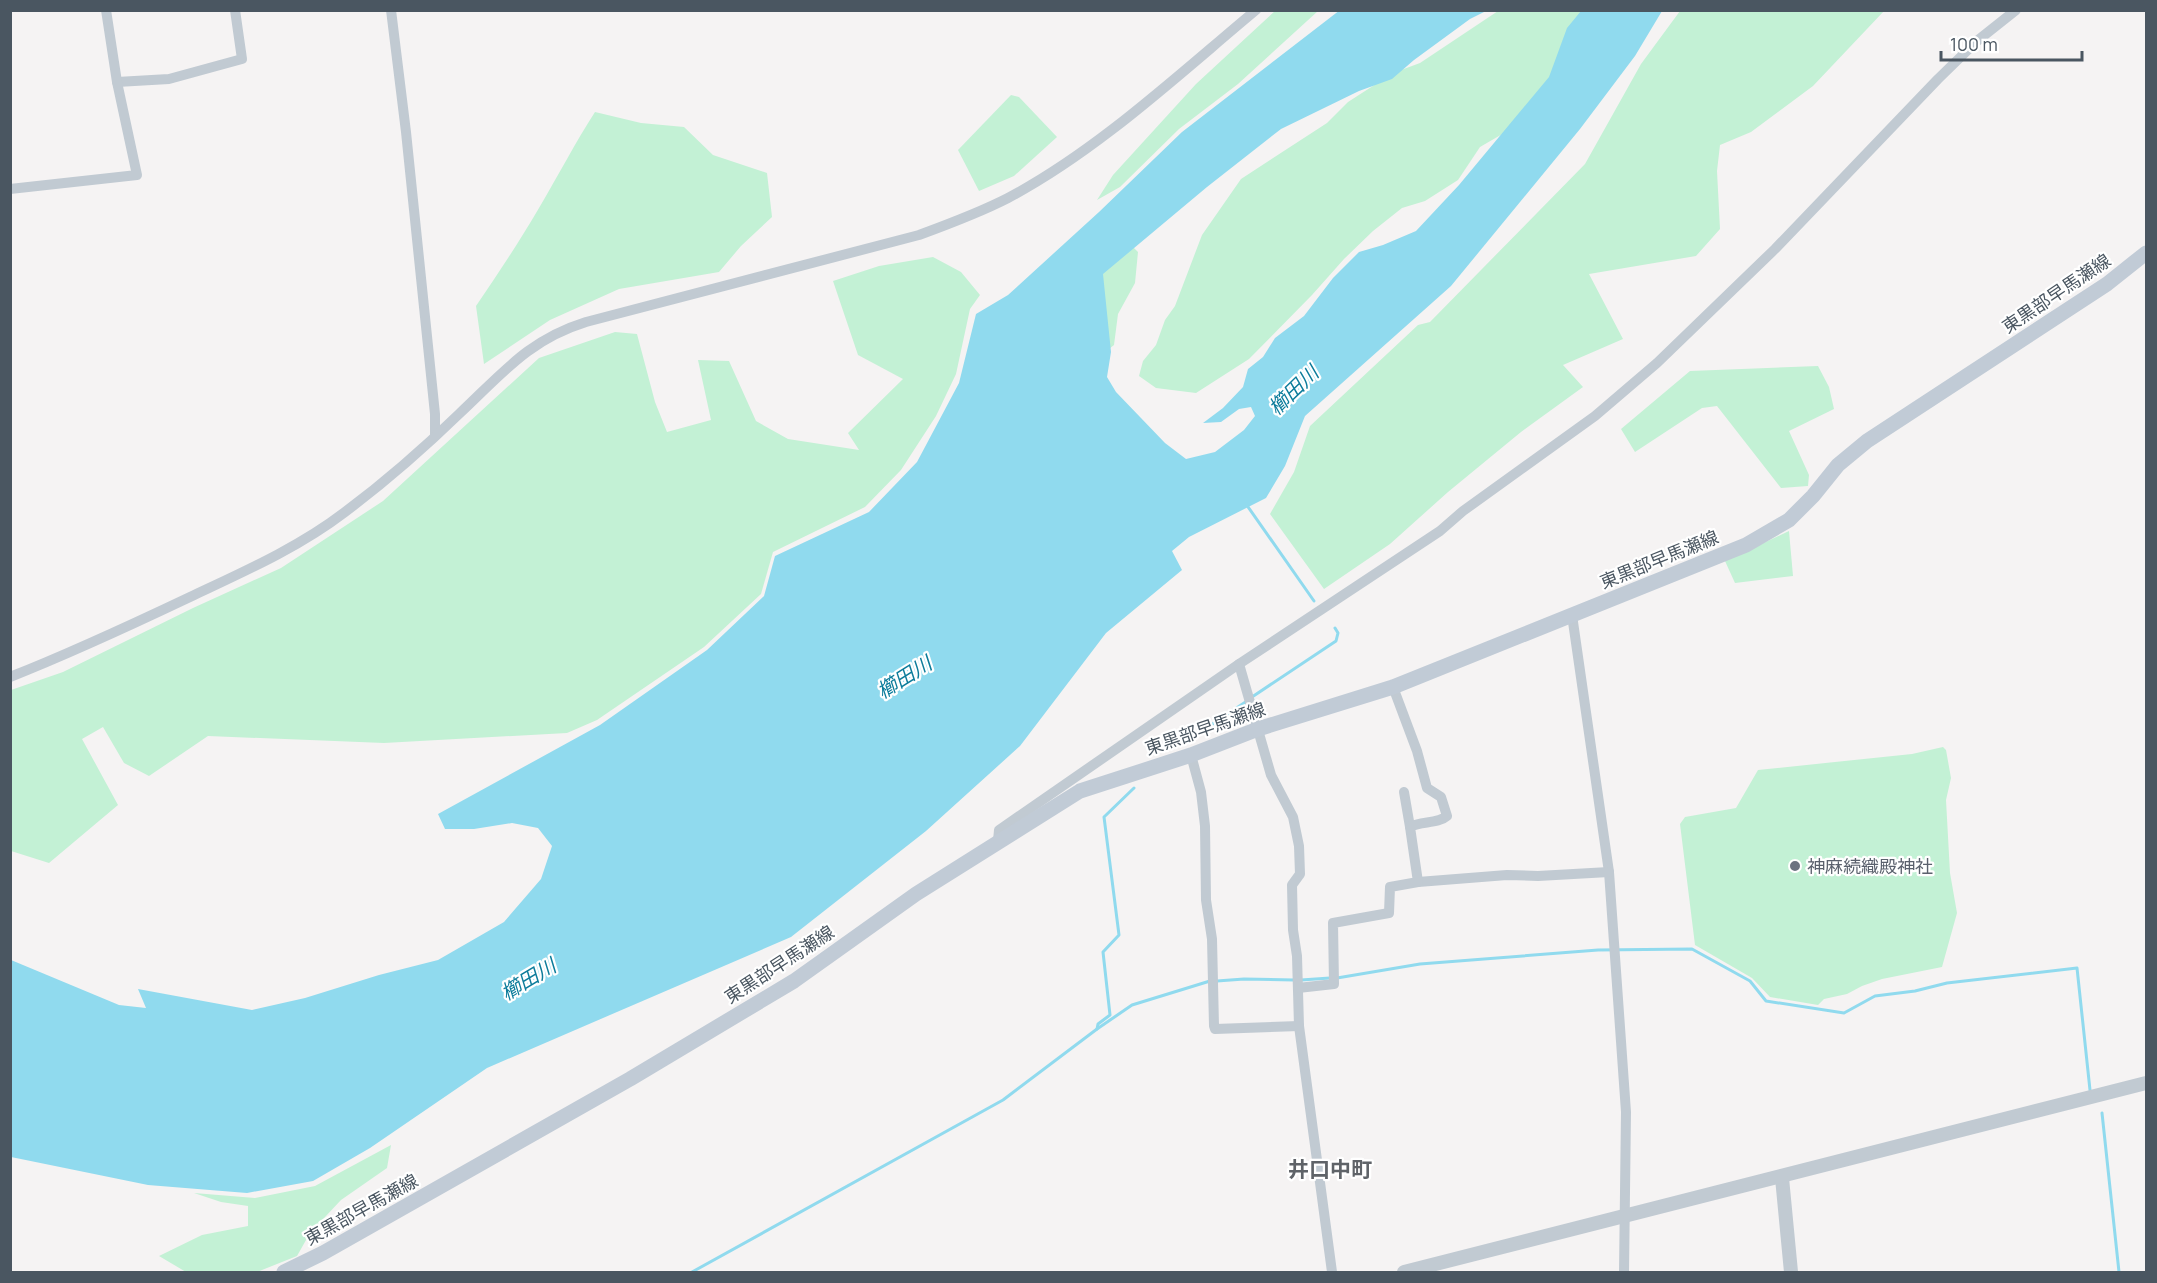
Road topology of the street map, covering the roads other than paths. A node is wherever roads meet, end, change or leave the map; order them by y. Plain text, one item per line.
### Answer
1 (106, 10) edge
2 (235, 10) edge
3 (391, 10) edge
4 (1256, 10) edge
5 (2016, 10) edge
6 (117, 82) junction
7 (10, 189) edge
8 (2146, 253) edge
9 (435, 436) junction
10 (1572, 615) junction
11 (1239, 664) junction
12 (10, 677) edge
13 (1394, 687) junction
14 (1257, 725) junction
15 (1191, 755) junction
16 (1404, 792) dead end
17 (1410, 827) junction
18 (998, 841) junction
19 (1609, 872) junction
20 (1418, 882) junction
21 (1297, 982) junction
22 (1299, 1026) junction
23 (2146, 1083) edge
24 (1782, 1178) junction
25 (1625, 1216) junction
26 (284, 1272) edge
27 (1332, 1272) edge
28 (1404, 1272) edge
29 (1624, 1272) edge
30 (1791, 1272) edge

1 - 6 street
2 - 6 street
3 - 9 street
4 - 9 street
5 - 11 street
6 - 7 street
8 - 10 main road, 東黒部早馬瀬線
9 - 12 street
10 - 13 main road, 東黒部早馬瀬線
10 - 19 street
11 - 14 street
11 - 18 street
13 - 14 main road, 東黒部早馬瀬線
13 - 17 street
14 - 15 main road, 東黒部早馬瀬線
14 - 21 street
15 - 18 main road, 東黒部早馬瀬線
15 - 22 street
16 - 17 street
17 - 20 street
18 - 26 main road, 東黒部早馬瀬線
19 - 20 street
19 - 25 street
20 - 21 street
21 - 22 street
22 - 27 street
23 - 24 street
24 - 25 street
24 - 30 street
25 - 28 street
25 - 29 street

